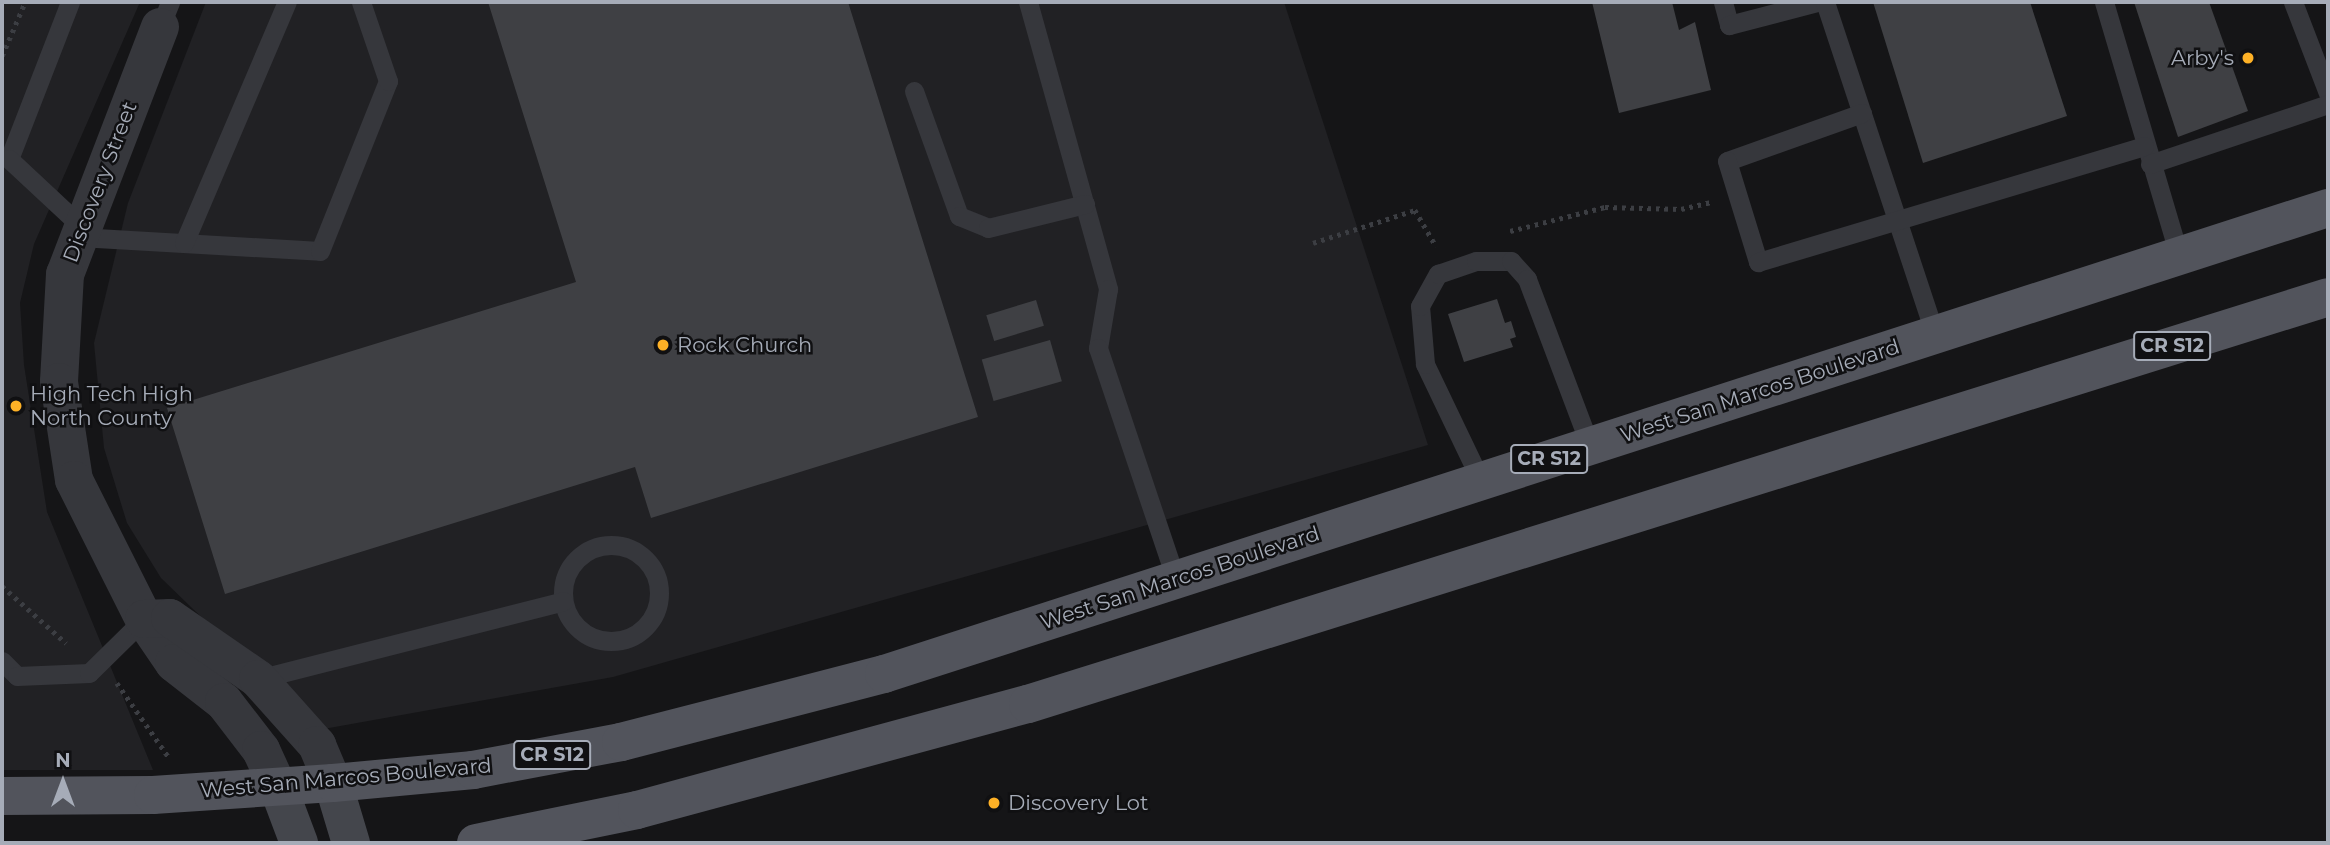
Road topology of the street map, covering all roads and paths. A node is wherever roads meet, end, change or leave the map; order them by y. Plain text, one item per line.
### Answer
1 (25, 2) edge
2 (70, 2) edge
3 (287, 2) edge
4 (361, 2) edge
5 (1028, 2) edge
6 (1723, 2) edge
7 (1817, 2) edge
8 (1825, 2) edge
9 (2104, 2) edge
10 (2293, 2) edge
11 (165, 14) edge
12 (2, 56) edge
13 (914, 91) dead end
14 (2328, 93) edge
15 (2328, 104) edge
16 (1861, 113) junction
17 (2147, 155) junction
18 (1738, 196) junction
19 (1085, 204) junction
20 (2328, 208) edge
21 (1897, 220) junction
22 (81, 232) junction
23 (1502, 233) dead end
24 (184, 243) junction
25 (1313, 243) dead end
26 (1450, 246) dead end
27 (2179, 256) junction
28 (2328, 297) edge
29 (1935, 335) junction
30 (1590, 446) junction
31 (1481, 481) junction
32 (1176, 580) junction
33 (2, 586) edge
34 (563, 601) junction
35 (144, 619) junction
36 (2, 661) edge
37 (102, 662) junction
38 (258, 679) junction
39 (168, 757) dead end
40 (333, 782) junction
41 (278, 787) junction
42 (2, 796) edge
43 (299, 843) edge
44 (351, 843) edge
45 (476, 843) edge

1 - 12 path
2 - 22 lane
3 - 24 lane
4 - 24 lane
5 - 19 lane
6 - 7 lane
8 - 16 lane
9 - 17 lane
10 - 14 lane
11 - 22 street, Discovery Street
13 - 19 lane
15 - 17 lane
16 - 18 lane
16 - 21 lane
17 - 21 lane
17 - 27 lane
18 - 21 lane
18 - 23 path
19 - 32 lane
20 - 27 main road, West San Marcos Boulevard / CR S12
21 - 29 lane
22 - 24 lane
22 - 35 street, Discovery Street
25 - 26 path
27 - 29 main road, West San Marcos Boulevard / CR S12
28 - 45 main road, CR S12
29 - 30 main road, West San Marcos Boulevard / CR S12
30 - 31 main road, West San Marcos Boulevard / CR S12
30 - 31 lane
31 - 32 main road, West San Marcos Boulevard / CR S12
32 - 40 main road, West San Marcos Boulevard / CR S12
33 - 37 path
34 - 34 lane
34 - 38 lane
35 - 37 lane
35 - 38 street
35 - 41 street, Discovery Street
36 - 37 lane
37 - 39 path
38 - 40 street
40 - 41 main road, West San Marcos Boulevard / CR S12
40 - 44 main road
41 - 42 main road, West San Marcos Boulevard / CR S12
41 - 43 main road, Discovery Street

